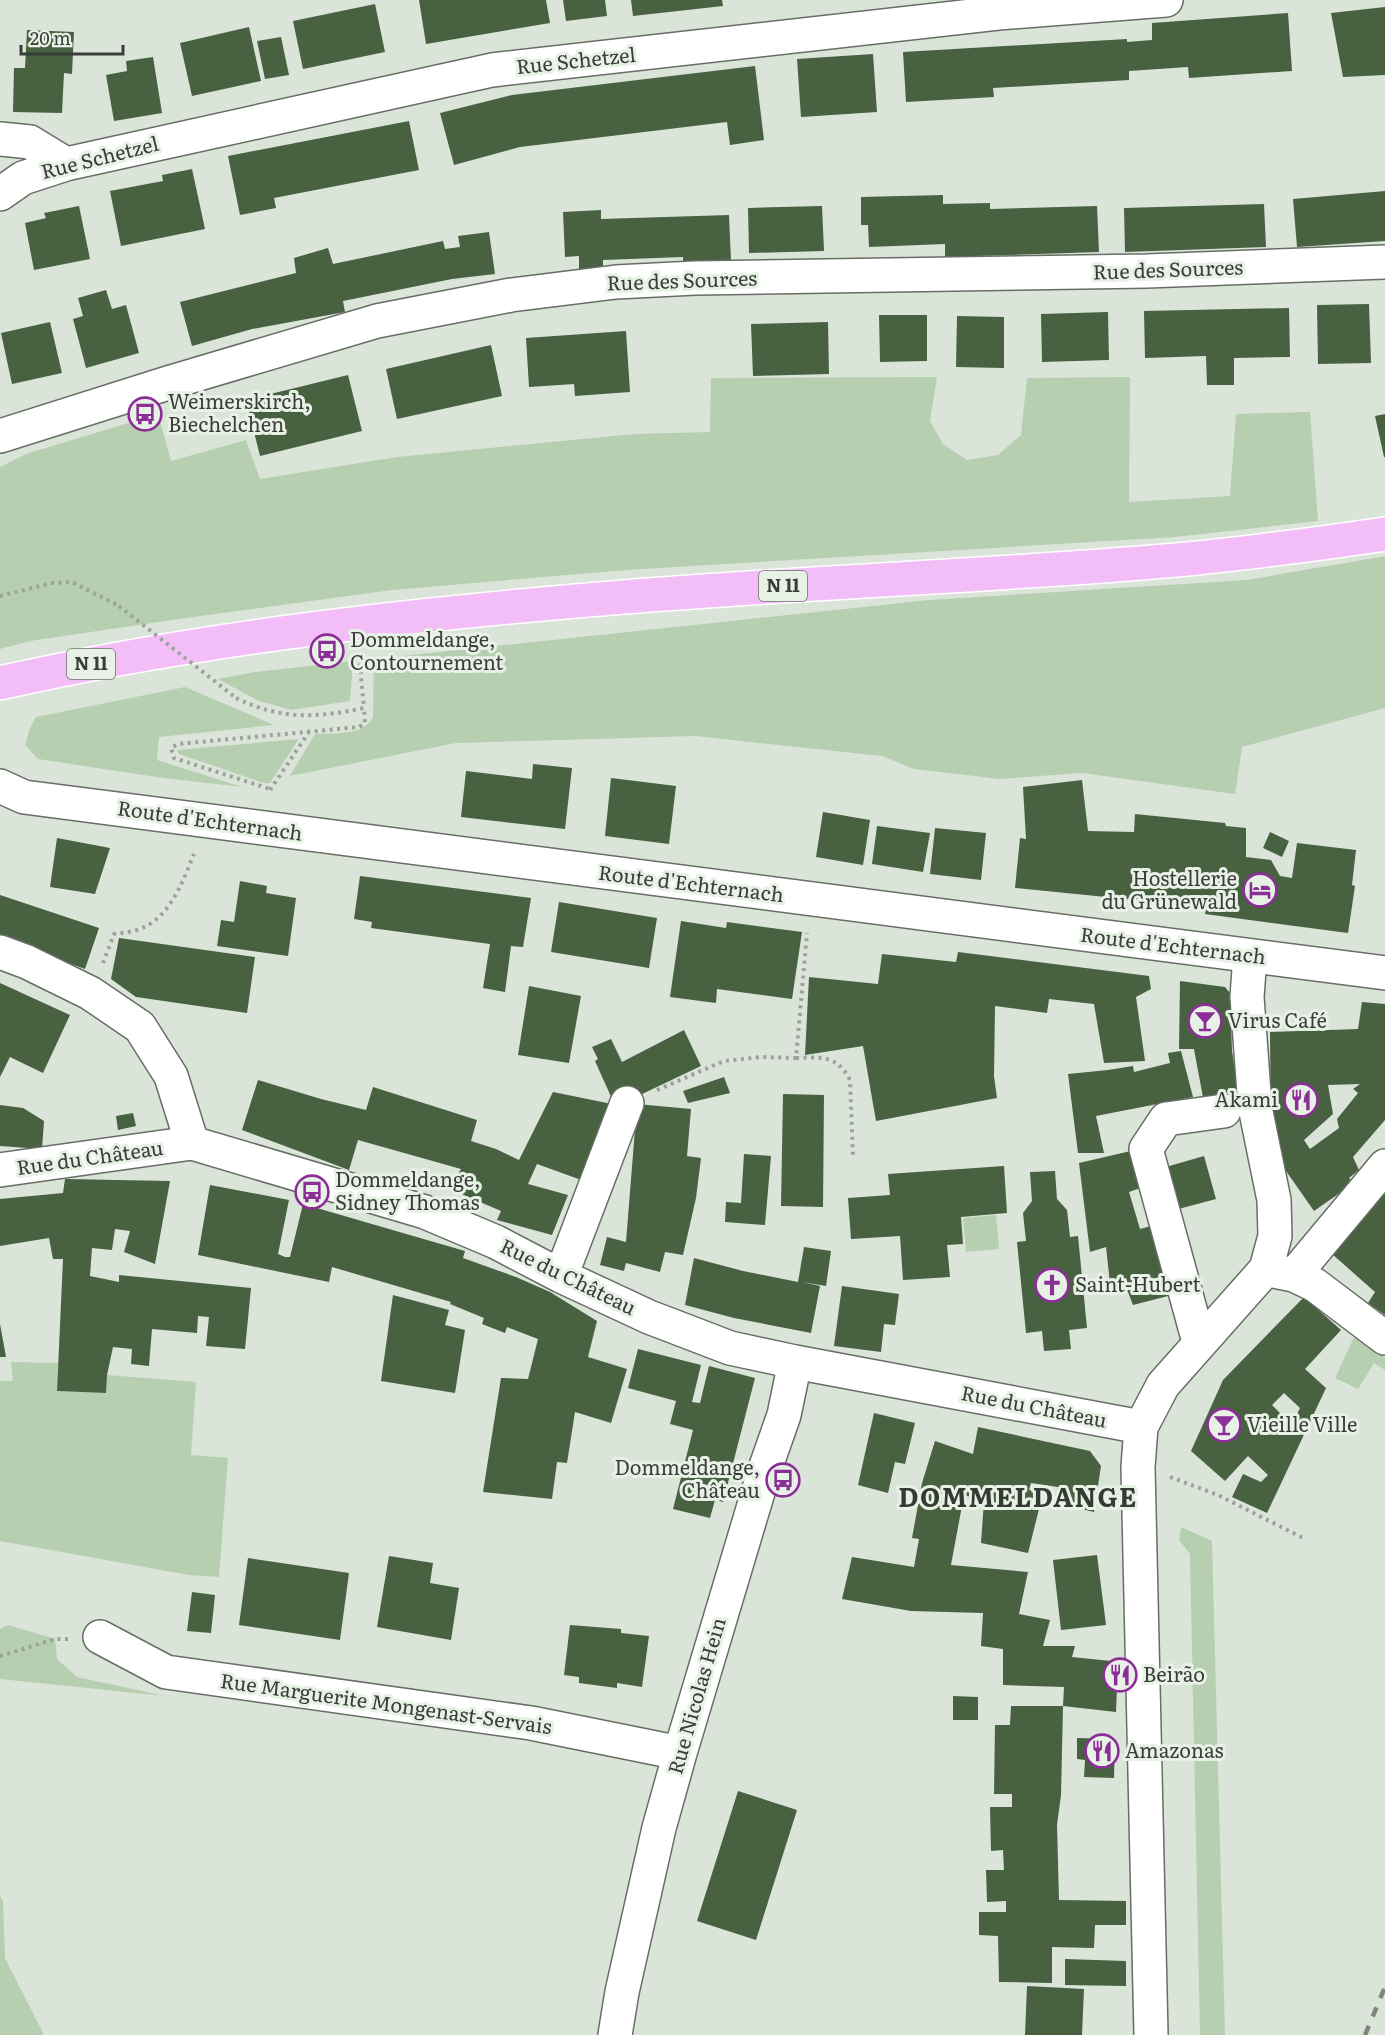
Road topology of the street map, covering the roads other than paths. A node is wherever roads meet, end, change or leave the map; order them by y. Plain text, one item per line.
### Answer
1 (1166, 0) edge
2 (0, 139) edge
3 (66, 164) junction
4 (0, 194) edge
5 (1385, 262) edge
6 (0, 436) edge
7 (1385, 534) edge
8 (0, 682) edge
9 (0, 786) edge
10 (0, 952) edge
11 (1250, 956) junction
12 (1385, 973) edge
13 (627, 1103) road end
14 (1224, 1111) dead end
15 (192, 1143) junction
16 (1385, 1166) edge
17 (0, 1170) edge
18 (1280, 1272) junction
19 (561, 1276) junction
20 (1385, 1338) edge
21 (1199, 1342) junction
22 (795, 1362) junction
23 (1141, 1427) junction
24 (100, 1637) road end
25 (680, 1753) junction
26 (615, 2035) edge
27 (1151, 2035) edge

1 - 3 street, Rue Schetzel
2 - 3 street
3 - 4 street, Rue Schetzel
5 - 6 street, Rue des Sources
7 - 8 main road, N 11
9 - 11 street, Route d'Echternach
10 - 15 street
11 - 12 street, Route d'Echternach
11 - 18 street
13 - 19 street
14 - 21 street
15 - 17 street, Rue du Château
15 - 19 street, Rue du Château
16 - 18 street
18 - 20 street
18 - 21 street
19 - 22 street, Rue du Château
21 - 23 street
22 - 23 street, Rue du Château
22 - 25 street, Rue Nicolas Hein
23 - 27 street
24 - 25 street, Rue Marguerite Mongenast-Servais
25 - 26 street, Rue Nicolas Hein

